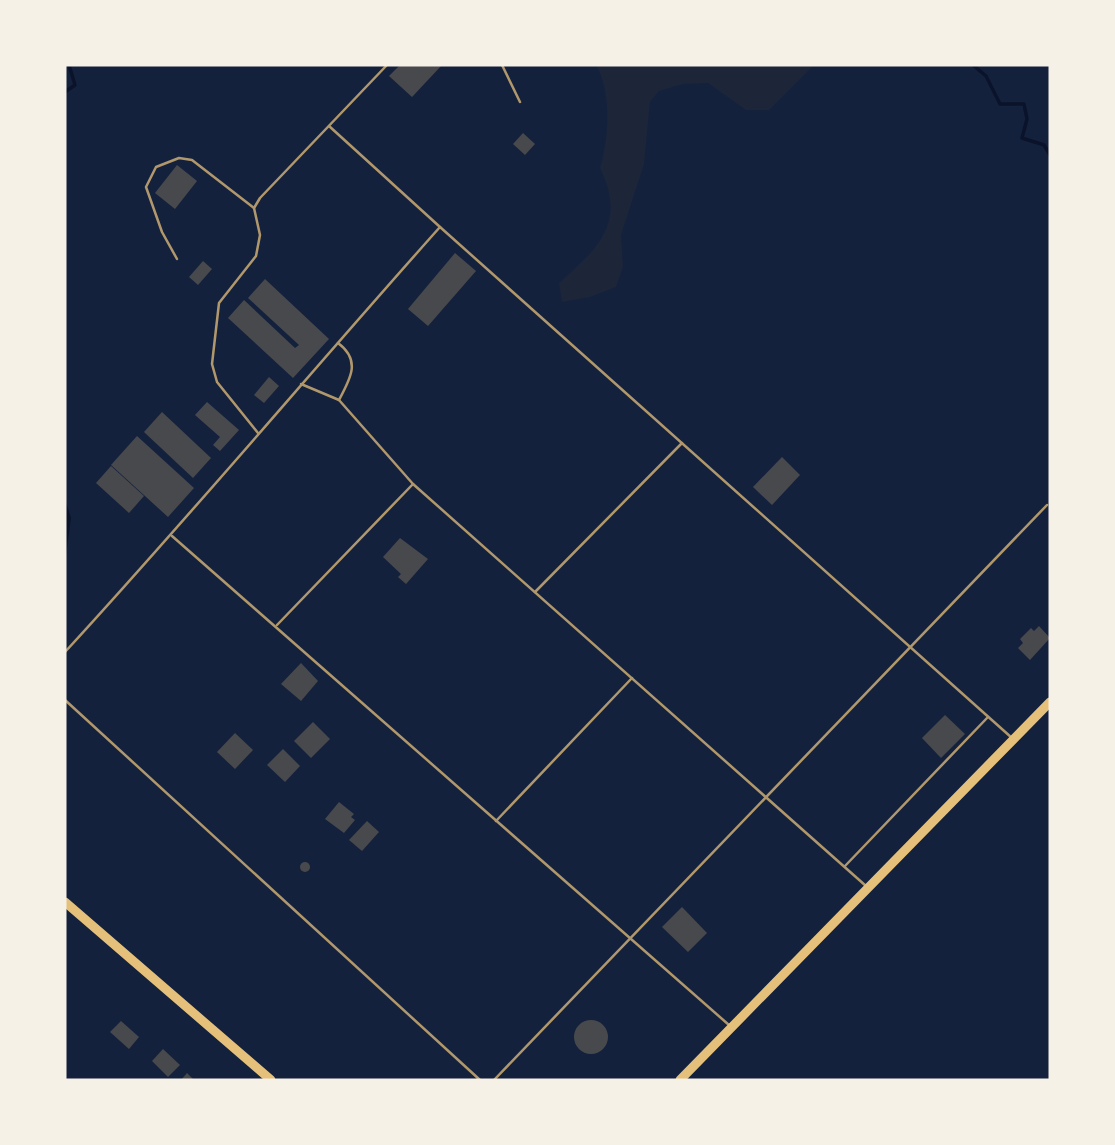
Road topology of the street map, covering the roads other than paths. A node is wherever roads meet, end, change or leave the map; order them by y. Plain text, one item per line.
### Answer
1 (387, 65) edge
2 (502, 65) edge
3 (520, 102) dead end
4 (329, 126) junction
5 (254, 208) junction
6 (440, 227) junction
7 (177, 259) dead end
8 (337, 342) junction
9 (300, 383) junction
10 (339, 400) junction
11 (258, 433) junction
12 (682, 443) junction
13 (413, 484) junction
14 (1047, 505) dead end
15 (172, 536) junction
16 (535, 592) junction
17 (277, 625) junction
18 (910, 646) junction
19 (65, 652) edge
20 (632, 678) junction
21 (65, 700) edge
22 (1050, 702) edge
23 (989, 716) junction
24 (1013, 740) junction
25 (765, 796) junction
26 (496, 821) junction
27 (845, 866) junction
28 (869, 888) junction
29 (65, 902) edge
30 (628, 937) junction
31 (731, 1027) junction
32 (271, 1080) edge
33 (480, 1080) edge
34 (494, 1080) edge
35 (680, 1080) edge

1 - 4 lane
2 - 3 lane
4 - 5 lane
4 - 6 lane
5 - 7 lane
5 - 11 lane
6 - 8 lane
6 - 12 lane
8 - 9 lane
8 - 10 lane
9 - 10 lane
9 - 11 lane
10 - 13 lane
11 - 15 lane
12 - 16 lane
12 - 18 lane
13 - 16 lane
13 - 17 lane
14 - 18 lane
15 - 17 lane
15 - 19 lane
16 - 20 lane
17 - 26 lane
18 - 23 lane
18 - 25 lane
20 - 25 lane
20 - 26 lane
21 - 33 lane
22 - 24 main road
23 - 24 lane
23 - 27 lane
24 - 28 main road
25 - 27 lane
25 - 30 lane
26 - 30 lane
27 - 28 lane
28 - 31 main road
29 - 32 main road
30 - 31 lane
30 - 34 lane
31 - 35 main road

